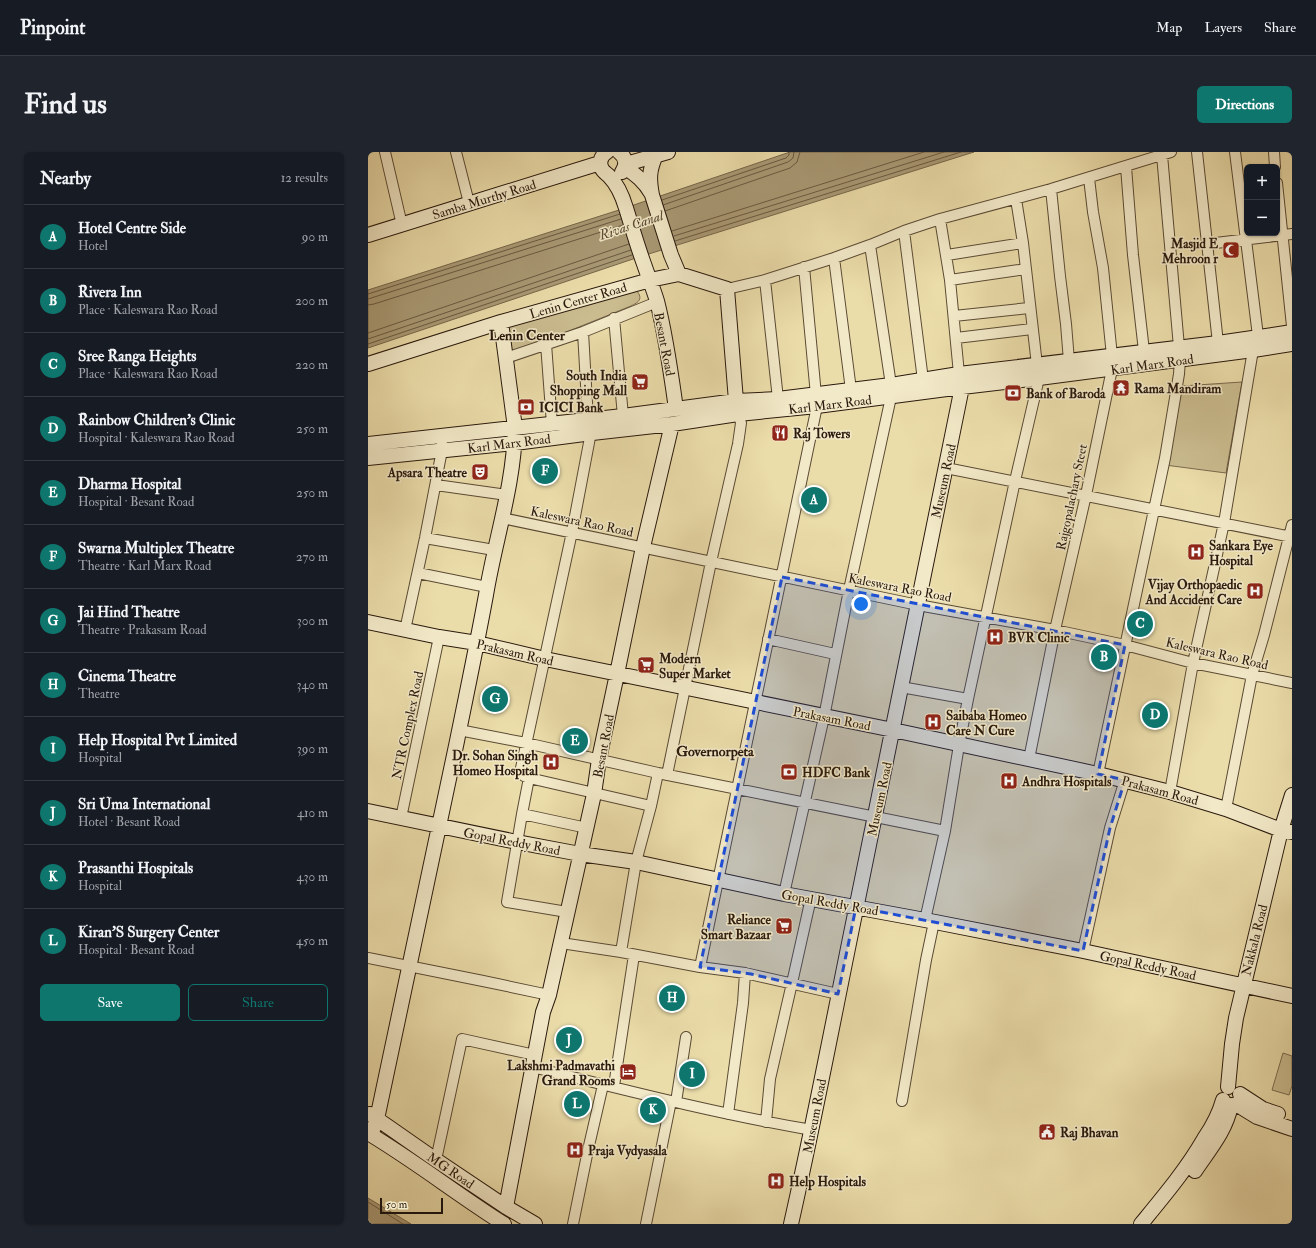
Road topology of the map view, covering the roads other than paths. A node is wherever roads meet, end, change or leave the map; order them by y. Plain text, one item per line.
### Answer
1 (385, 152) edge
2 (456, 152) edge
3 (1198, 152) edge
4 (1235, 152) edge
5 (1274, 152) edge
6 (662, 154) edge
7 (1167, 154) edge
8 (613, 156) edge
9 (1275, 164) edge
10 (1126, 167) junction
11 (1089, 178) junction
12 (1051, 189) junction
13 (652, 195) junction
14 (1016, 199) junction
15 (1280, 199) edge
16 (469, 203) junction
17 (940, 219) junction
18 (402, 225) junction
19 (904, 231) junction
20 (368, 235) edge
21 (1287, 235) edge
22 (1247, 240) junction
23 (1023, 243) junction
24 (1207, 244) junction
25 (870, 245) junction
26 (947, 255) junction
27 (834, 258) junction
28 (804, 267) junction
29 (1026, 269) junction
30 (679, 274) junction
31 (650, 280) junction
32 (765, 280) junction
33 (950, 280) junction
34 (727, 289) junction
35 (657, 302) junction
36 (1029, 308) junction
37 (954, 316) junction
38 (614, 318) junction
39 (501, 322) junction
40 (1292, 326) edge
41 (1032, 329) junction
42 (583, 332) junction
43 (1292, 332) edge
44 (1258, 336) junction
45 (956, 338) junction
46 (1218, 343) junction
47 (546, 344) junction
48 (1292, 344) edge
49 (1253, 350) junction
50 (1144, 351) junction
51 (1179, 353) junction
52 (506, 358) junction
53 (1069, 361) junction
54 (1112, 362) junction
55 (368, 364) edge
56 (1038, 372) junction
57 (923, 380) junction
58 (961, 380) junction
59 (851, 390) junction
60 (891, 391) junction
61 (778, 399) junction
62 (817, 400) junction
63 (737, 408) junction
64 (676, 409) junction
65 (623, 416) junction
66 (552, 424) junction
67 (591, 424) junction
68 (672, 424) junction
69 (515, 428) junction
70 (441, 436) junction
71 (515, 443) junction
72 (442, 450) junction
73 (369, 453) edge
74 (946, 468) junction
75 (1015, 481) junction
76 (436, 485) junction
77 (507, 495) junction
78 (1086, 495) junction
79 (1155, 508) junction
80 (502, 518) junction
81 (1224, 523) junction
82 (1292, 525) edge
83 (572, 532) junction
84 (1291, 536) edge
85 (426, 538) junction
86 (642, 547) junction
87 (494, 550) junction
88 (711, 562) junction
89 (418, 573) junction
90 (782, 577) junction
91 (487, 587) junction
92 (849, 590) junction
93 (918, 605) junction
94 (986, 617) junction
95 (368, 622) edge
96 (405, 630) junction
97 (1055, 630) junction
98 (439, 637) junction
99 (768, 639) junction
100 (477, 643) junction
101 (1125, 644) junction
102 (836, 654) junction
103 (545, 659) junction
104 (1193, 663) junction
105 (617, 674) junction
106 (1252, 675) junction
107 (1292, 683) edge
108 (902, 687) junction
109 (686, 688) junction
110 (968, 699) junction
111 (756, 703) junction
112 (824, 717) junction
113 (459, 730) junction
114 (893, 730) junction
115 (526, 743) junction
116 (959, 745) junction
117 (599, 759) junction
118 (1029, 759) junction
119 (663, 774) junction
120 (1098, 774) junction
121 (529, 778) junction
122 (1125, 780) junction
123 (737, 788) junction
124 (1170, 792) junction
125 (594, 794) junction
126 (1292, 795) edge
127 (804, 803) junction
128 (651, 806) junction
129 (1226, 808) junction
130 (368, 811) edge
131 (522, 814) junction
132 (874, 817) junction
133 (401, 818) junction
134 (440, 826) junction
135 (587, 828) junction
136 (945, 831) junction
137 (1287, 831) edge
138 (517, 842) junction
139 (580, 854) junction
140 (636, 862) junction
141 (717, 880) junction
142 (784, 894) junction
143 (810, 898) junction
144 (856, 907) junction
145 (567, 912) junction
146 (930, 921) junction
147 (561, 943) junction
148 (1083, 951) junction
149 (621, 952) junction
150 (634, 955) junction
151 (368, 958) edge
152 (410, 966) junction
153 (700, 966) junction
154 (745, 973) junction
155 (792, 983) junction
156 (1243, 986) junction
157 (838, 994) junction
158 (549, 996) junction
159 (1292, 996) edge
160 (686, 1038) dead end
161 (534, 1061) junction
162 (604, 1085) junction
163 (614, 1086) junction
164 (1232, 1098) junction
165 (902, 1101) dead end
166 (674, 1102) junction
167 (728, 1114) junction
168 (372, 1116) edge
169 (1292, 1119) edge
170 (766, 1122) junction
171 (1292, 1129) edge
172 (812, 1130) junction
173 (370, 1134) edge
174 (436, 1160) junction
175 (506, 1207) junction
176 (504, 1224) edge
177 (535, 1224) edge
178 (573, 1224) edge
179 (646, 1224) edge
180 (792, 1224) edge
181 (1141, 1224) edge
182 (1154, 1224) edge

1 - 18 street
2 - 16 street
3 - 24 street
4 - 22 street
5 - 9 street
6 - 8 street, Samba Murthy Road
6 - 13 street
7 - 10 street
7 - 51 street
8 - 13 street
8 - 16 street, Samba Murthy Road
8 - 31 street, Besant Road
10 - 11 street
10 - 50 street
11 - 12 street
11 - 54 street, Rajgopalachary Steet
12 - 14 street
12 - 53 street
13 - 30 street
14 - 17 street
14 - 23 street
15 - 21 street
16 - 18 street, Samba Murthy Road
17 - 19 street
17 - 26 street
18 - 20 street, Samba Murthy Road
19 - 25 street
19 - 57 street
21 - 22 street
21 - 40 street
22 - 24 street
22 - 44 street
23 - 26 street
23 - 29 street
24 - 46 street
25 - 27 street
25 - 60 street
26 - 33 street
27 - 28 street
27 - 59 street
28 - 32 street
28 - 62 street
29 - 33 street
29 - 36 street
30 - 31 street, Lenin Center Road
30 - 34 street
31 - 35 street, Besant Road
31 - 39 street, Lenin Center Road
32 - 34 street
32 - 61 street
33 - 37 street
34 - 63 street
35 - 38 street
35 - 64 street, Besant Road
36 - 37 street
36 - 41 street
37 - 45 street
38 - 42 street
38 - 65 street
39 - 52 street
39 - 55 street, Lenin Center Road
41 - 45 street
41 - 56 street
42 - 47 street
42 - 67 street
43 - 44 street, Karl Marx Road
44 - 46 street, Karl Marx Road
45 - 58 street
46 - 51 street, Karl Marx Road
47 - 52 street
47 - 66 street
48 - 49 street, Karl Marx Road
49 - 51 street, Karl Marx Road
49 - 81 street
50 - 51 street, Karl Marx Road
50 - 54 street, Karl Marx Road
51 - 54 street, Karl Marx Road
51 - 79 street
52 - 69 street
53 - 54 street, Karl Marx Road
53 - 56 street, Karl Marx Road
54 - 56 street, Karl Marx Road
54 - 78 street, Rajgopalachary Steet
56 - 58 street, Karl Marx Road
56 - 75 street
57 - 58 street, Karl Marx Road
57 - 60 street, Karl Marx Road
58 - 60 street, Karl Marx Road
58 - 74 street, Museum Road
59 - 60 street, Karl Marx Road
59 - 62 street, Karl Marx Road
60 - 62 street, Karl Marx Road
60 - 92 street
61 - 62 street, Karl Marx Road
61 - 63 street, Karl Marx Road
62 - 63 street, Karl Marx Road
62 - 90 street
63 - 64 street, Karl Marx Road
63 - 68 street, Karl Marx Road
63 - 88 street
64 - 65 street, Karl Marx Road
65 - 67 street, Karl Marx Road
66 - 67 street, Karl Marx Road
66 - 69 street, Karl Marx Road
67 - 68 street, Karl Marx Road
67 - 71 street, Karl Marx Road
67 - 83 street
68 - 86 street, Besant Road
69 - 70 street, Karl Marx Road
69 - 71 street
70 - 72 street
70 - 73 street, Karl Marx Road
71 - 72 street, Karl Marx Road
71 - 77 street
72 - 73 street, Karl Marx Road
72 - 76 street
74 - 75 street
74 - 93 street, Museum Road
75 - 78 street
75 - 94 street
76 - 77 street
76 - 85 street
77 - 80 street
78 - 79 street
78 - 97 street, Rajgopalachary Steet
79 - 81 street
79 - 101 street
80 - 83 street, Kaleswara Rao Road
80 - 87 street
81 - 84 street
81 - 104 street
82 - 84 street
83 - 86 street, Kaleswara Rao Road
83 - 103 street
84 - 106 street
85 - 87 street
85 - 89 street
86 - 88 street, Kaleswara Rao Road
86 - 105 street, Besant Road
87 - 91 street
88 - 90 street, Kaleswara Rao Road
88 - 109 street
89 - 91 street
89 - 96 street
90 - 92 street, Kaleswara Rao Road
90 - 99 street
91 - 100 street
92 - 93 street, Kaleswara Rao Road
92 - 102 street
93 - 94 street, Kaleswara Rao Road
93 - 108 street, Museum Road
94 - 97 street, Kaleswara Rao Road
94 - 110 street
95 - 96 street, Prakasam Road
96 - 98 street, Prakasam Road
97 - 101 street, Kaleswara Rao Road
97 - 118 street, Rajgopalachary Steet
98 - 100 street, Prakasam Road
98 - 133 street, NTR Complex Road
99 - 102 street
99 - 111 street
100 - 103 street, Prakasam Road
100 - 113 street
101 - 104 street, Kaleswara Rao Road
101 - 120 street
102 - 112 street
103 - 105 street, Prakasam Road
103 - 115 street
104 - 106 street, Kaleswara Rao Road
104 - 124 street
105 - 109 street, Prakasam Road
105 - 117 street, Besant Road
106 - 107 street, Kaleswara Rao Road
106 - 129 street
108 - 110 street
108 - 114 street, Museum Road
109 - 111 street, Prakasam Road
109 - 119 street
110 - 116 street
111 - 112 street, Prakasam Road
111 - 123 street
112 - 114 street, Prakasam Road
112 - 127 street
113 - 115 street
113 - 134 street
114 - 116 street, Prakasam Road
114 - 132 street, Museum Road
115 - 117 street
115 - 121 street
116 - 118 street, Prakasam Road
116 - 136 street
117 - 119 street
117 - 125 street, Besant Road
118 - 120 street, Prakasam Road
119 - 123 street
119 - 128 street
120 - 122 street, Prakasam Road
121 - 125 street
121 - 131 street
122 - 124 street, Prakasam Road
122 - 148 street
123 - 127 street
123 - 141 street
124 - 129 street, Prakasam Road
125 - 128 street
125 - 135 street, Besant Road
126 - 137 street, Nakkala Road
127 - 132 street
127 - 142 street
128 - 140 street
129 - 137 street, Prakasam Road
130 - 133 street, Gopal Reddy Road
131 - 135 street
131 - 138 street
132 - 136 street
132 - 144 street, Museum Road
133 - 134 street, Gopal Reddy Road
134 - 138 street, Gopal Reddy Road
134 - 152 street
135 - 139 street, Besant Road
136 - 146 street
137 - 156 street, Nakkala Road
138 - 139 street, Gopal Reddy Road
138 - 145 street
139 - 140 street, Gopal Reddy Road
139 - 145 street, Besant Road
140 - 141 street, Gopal Reddy Road
140 - 149 street
141 - 142 street, Gopal Reddy Road
141 - 153 street
142 - 143 street, Gopal Reddy Road
143 - 144 street, Gopal Reddy Road
143 - 155 street
144 - 146 street, Gopal Reddy Road
144 - 157 street, Museum Road
145 - 147 street, Besant Road
146 - 148 street, Gopal Reddy Road
146 - 165 street
147 - 149 street
147 - 158 street, Besant Road
148 - 156 street, Gopal Reddy Road
149 - 150 street
150 - 153 street
150 - 163 street
151 - 152 street
152 - 158 street
152 - 168 street
153 - 154 street
154 - 155 street
154 - 167 street
155 - 157 street
155 - 170 street
156 - 159 street, Gopal Reddy Road
156 - 164 street, Nakkala Road
157 - 172 street, Museum Road
158 - 161 street, Besant Road
160 - 166 street
161 - 162 street
161 - 174 street
161 - 175 street, Besant Road
162 - 163 street
162 - 178 street
163 - 166 street
164 - 169 street
164 - 171 street
164 - 181 street, Nakkala Road
164 - 182 street, Nakkala Road
166 - 167 street
166 - 179 street
167 - 170 street
168 - 173 street
168 - 174 street, MG Road
170 - 172 street
172 - 180 street, Museum Road
173 - 176 street, MG Road
174 - 175 street, MG Road
175 - 177 street, MG Road

